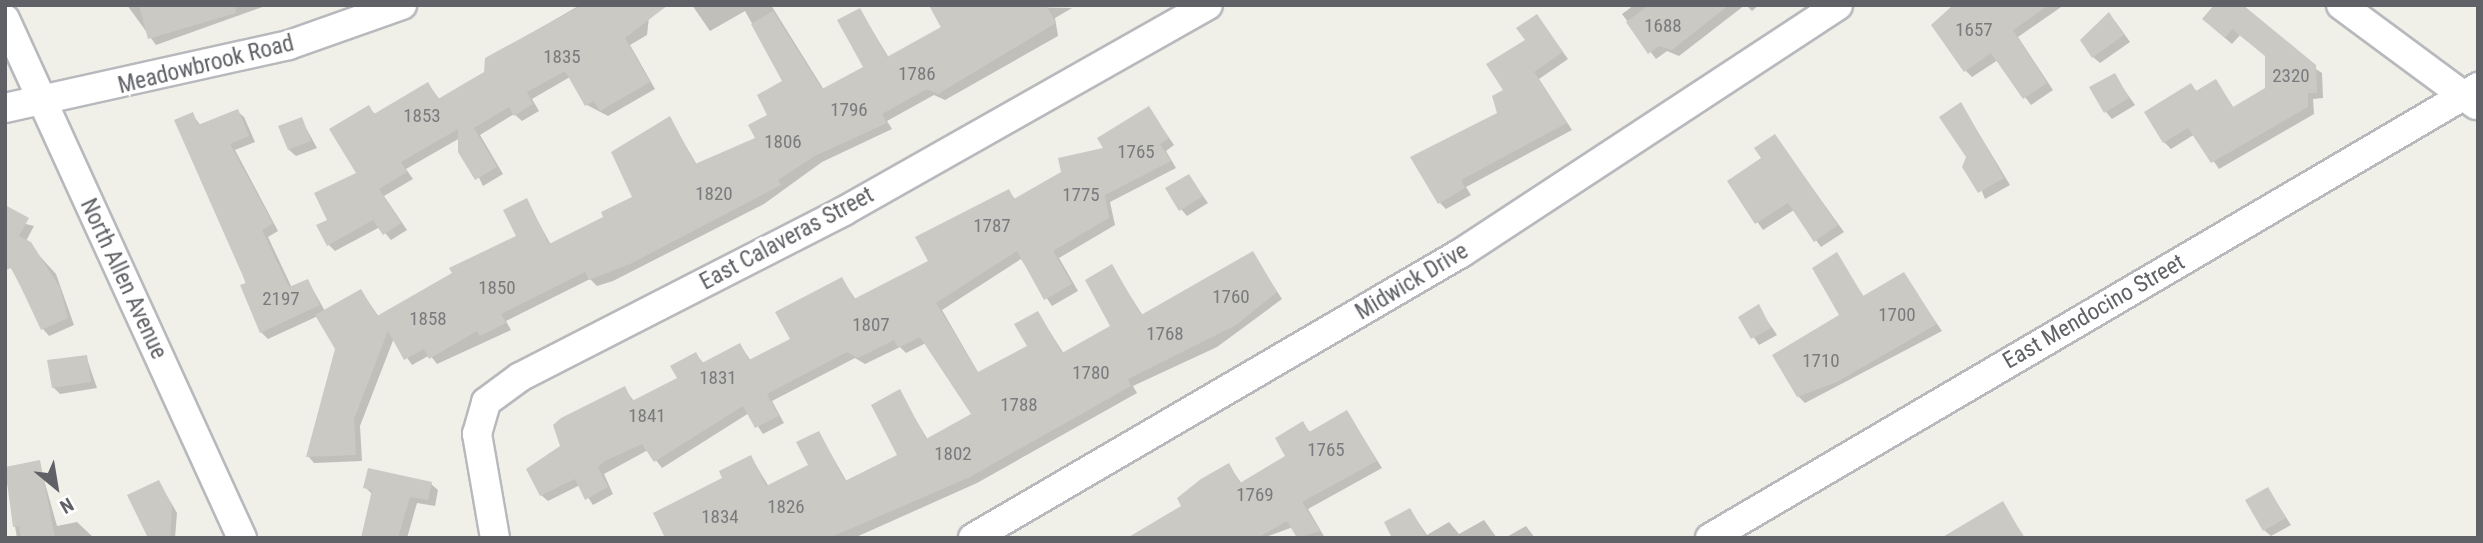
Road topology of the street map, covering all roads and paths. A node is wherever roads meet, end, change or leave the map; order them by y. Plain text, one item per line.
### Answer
1 (402, 5) edge
2 (1208, 5) edge
3 (1838, 5) edge
4 (2341, 5) edge
5 (5, 19) edge
6 (2474, 96) edge
7 (43, 104) junction
8 (5, 108) edge
9 (242, 538) edge
10 (495, 538) edge
11 (972, 538) edge
12 (1710, 538) edge

1 - 7 street, Meadowbrook Road
2 - 10 street, East Calaveras Street
3 - 11 street, Midwick Drive
4 - 6 street
5 - 7 street, North Allen Avenue
6 - 12 street, East Mendocino Street
7 - 8 street, Meadowbrook Road
7 - 9 street, North Allen Avenue

